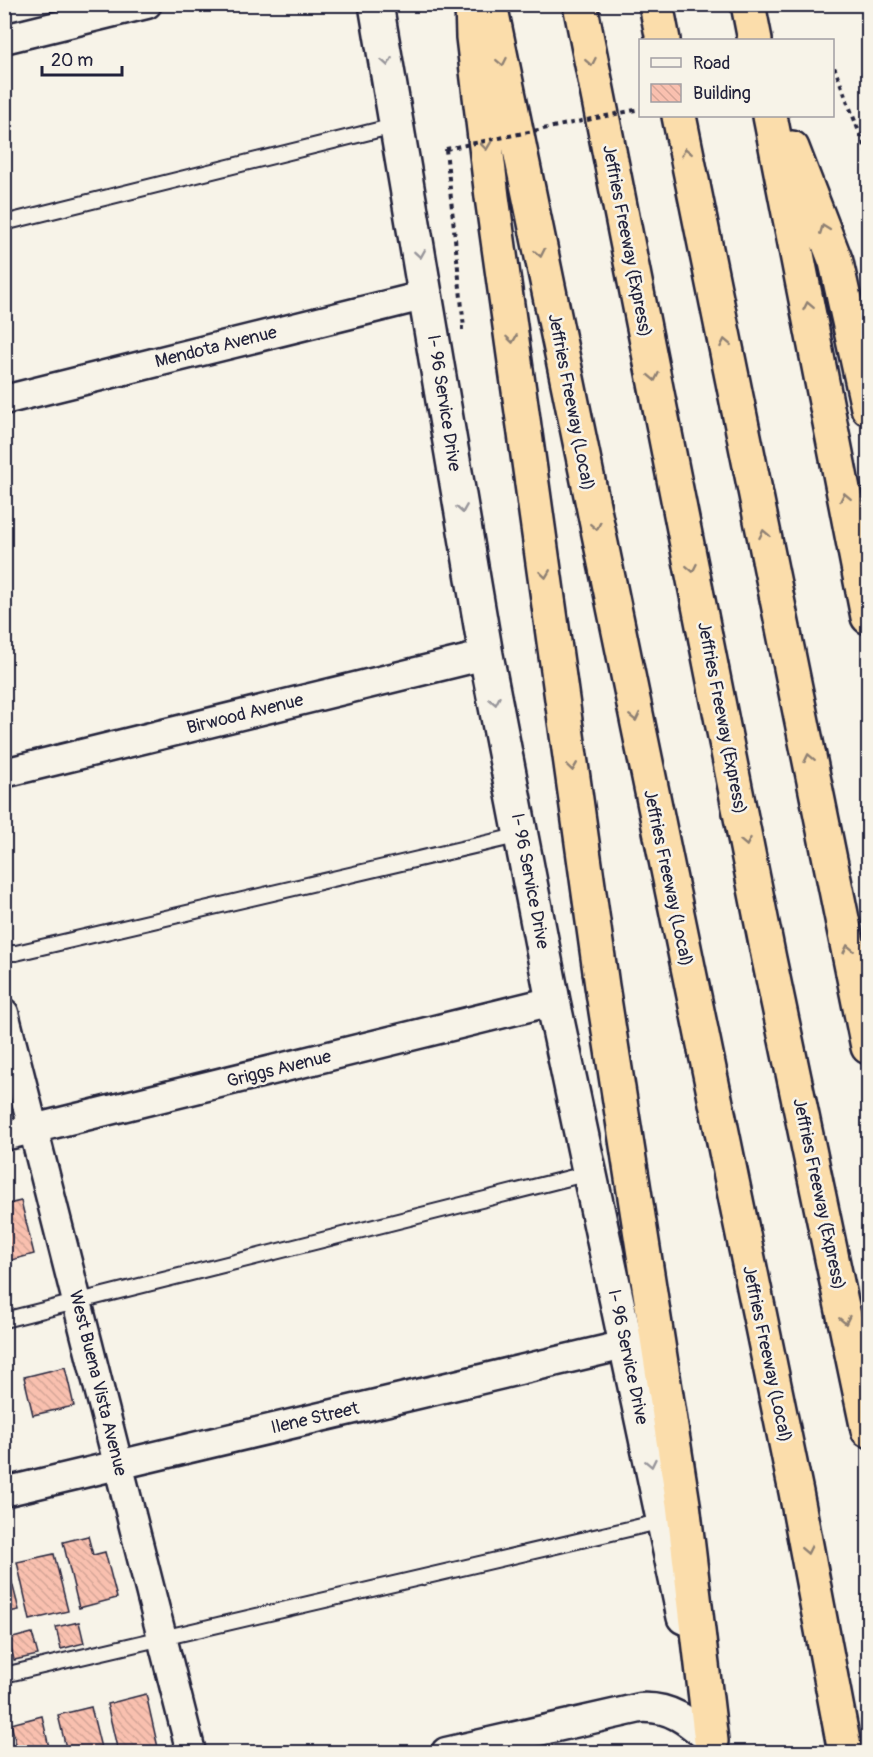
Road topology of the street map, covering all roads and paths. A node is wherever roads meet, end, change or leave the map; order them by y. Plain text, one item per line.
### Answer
1 (147, 4) edge
2 (376, 4) edge
3 (472, 4) edge
4 (490, 4) edge
5 (580, 4) edge
6 (656, 4) edge
7 (748, 4) edge
8 (4, 39) edge
9 (663, 39) edge
10 (755, 39) edge
11 (834, 69) edge
12 (639, 109) edge
13 (679, 117) edge
14 (770, 117) edge
15 (780, 117) edge
16 (398, 125) junction
17 (868, 155) edge
18 (4, 223) edge
19 (426, 295) junction
20 (433, 335) junction
21 (4, 400) edge
22 (868, 408) edge
23 (868, 616) edge
24 (486, 656) junction
25 (4, 773) edge
26 (521, 835) junction
27 (4, 953) edge
28 (554, 1001) junction
29 (4, 1013) edge
30 (868, 1047) edge
31 (33, 1129) junction
32 (4, 1136) edge
33 (589, 1173) junction
34 (77, 1302) junction
35 (4, 1320) edge
36 (625, 1345) junction
37 (868, 1430) edge
38 (119, 1465) junction
39 (4, 1492) edge
40 (663, 1521) junction
41 (162, 1637) junction
42 (4, 1676) edge
43 (712, 1747) edge
44 (190, 1752) edge
45 (446, 1752) edge
46 (845, 1752) edge

1 - 8 street
2 -> 16 street, I- 96 Service Drive
3 -> 43 highway
4 -> 46 highway, Jeffries Freeway (Local)
5 -> 37 highway, Jeffries Freeway (Express)
6 - 9 highway
7 - 10 highway
11 - 17 path
12 - 20 path, bridge
30 -> 13 highway
23 -> 14 highway
22 -> 15 highway
16 - 18 lane
16 -> 19 street, I- 96 Service Drive
19 - 20 street, I- 96 Service Drive
19 - 21 street, Mendota Avenue
20 -> 24 street, I- 96 Service Drive
24 - 25 street, Birwood Avenue
24 -> 26 street, I- 96 Service Drive
26 - 27 lane
26 - 28 street, I- 96 Service Drive
28 - 31 street, Griggs Avenue
28 - 33 street, I- 96 Service Drive
29 - 31 street, West Buena Vista Avenue
31 - 32 street, Griggs Avenue
31 - 34 street, West Buena Vista Avenue
33 - 34 lane
33 - 36 street, I- 96 Service Drive
34 - 35 lane
34 - 38 street, West Buena Vista Avenue
36 - 38 street, Ilene Street
36 -> 40 street, I- 96 Service Drive
38 - 39 street, Ilene Street
38 - 41 street, West Buena Vista Avenue
40 - 41 lane
40 - 43 street, I- 96 Service Drive
41 - 42 lane
41 - 44 street, West Buena Vista Avenue
43 - 45 street

